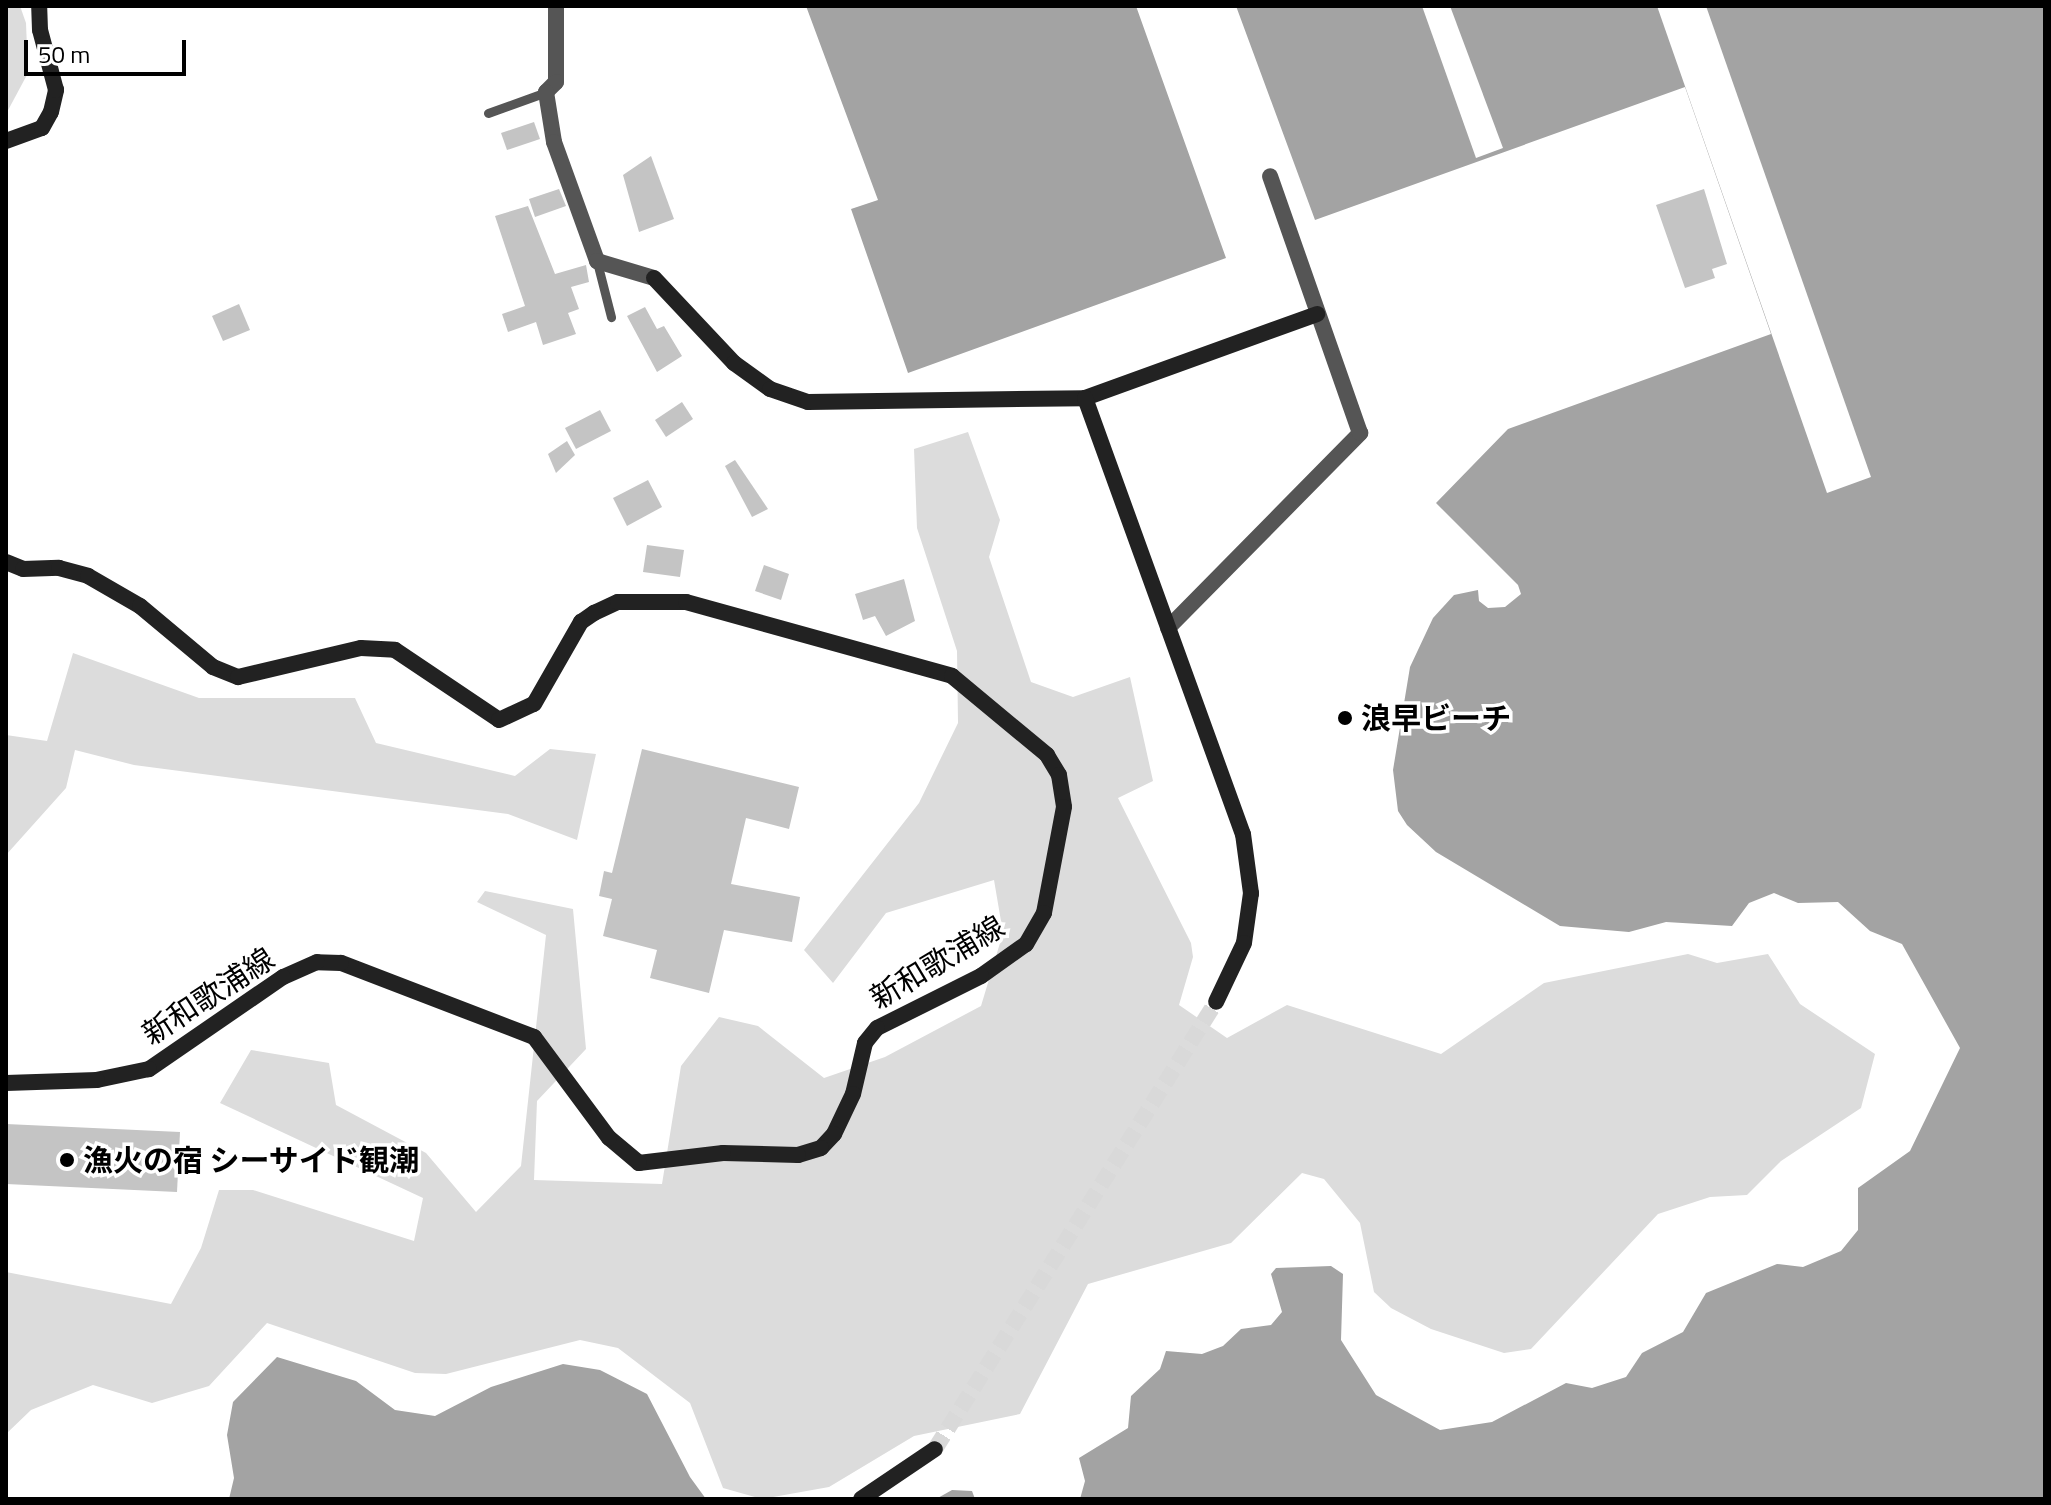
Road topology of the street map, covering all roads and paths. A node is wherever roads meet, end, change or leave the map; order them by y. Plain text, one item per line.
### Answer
1 (39, 6) edge
2 (556, 6) edge
3 (546, 92) junction
4 (488, 113) dead end
5 (6, 141) edge
6 (1270, 176) dead end
7 (597, 261) junction
8 (654, 278) joint
9 (1317, 314) junction
10 (611, 317) dead end
11 (1085, 398) junction
12 (6, 562) edge
13 (1168, 628) junction
14 (1216, 1002) tunnel mouth
15 (6, 1083) edge
16 (935, 1449) tunnel mouth
17 (861, 1499) edge

1 - 5 main road
2 - 3 street
3 - 4 lane
3 - 7 street
6 - 9 street
7 - 8 street
7 - 10 lane
8 - 11 main road
9 - 11 main road
9 - 13 street
11 - 13 main road
12 - 15 main road, 新和歌浦線
13 - 14 main road
16 - 17 main road

